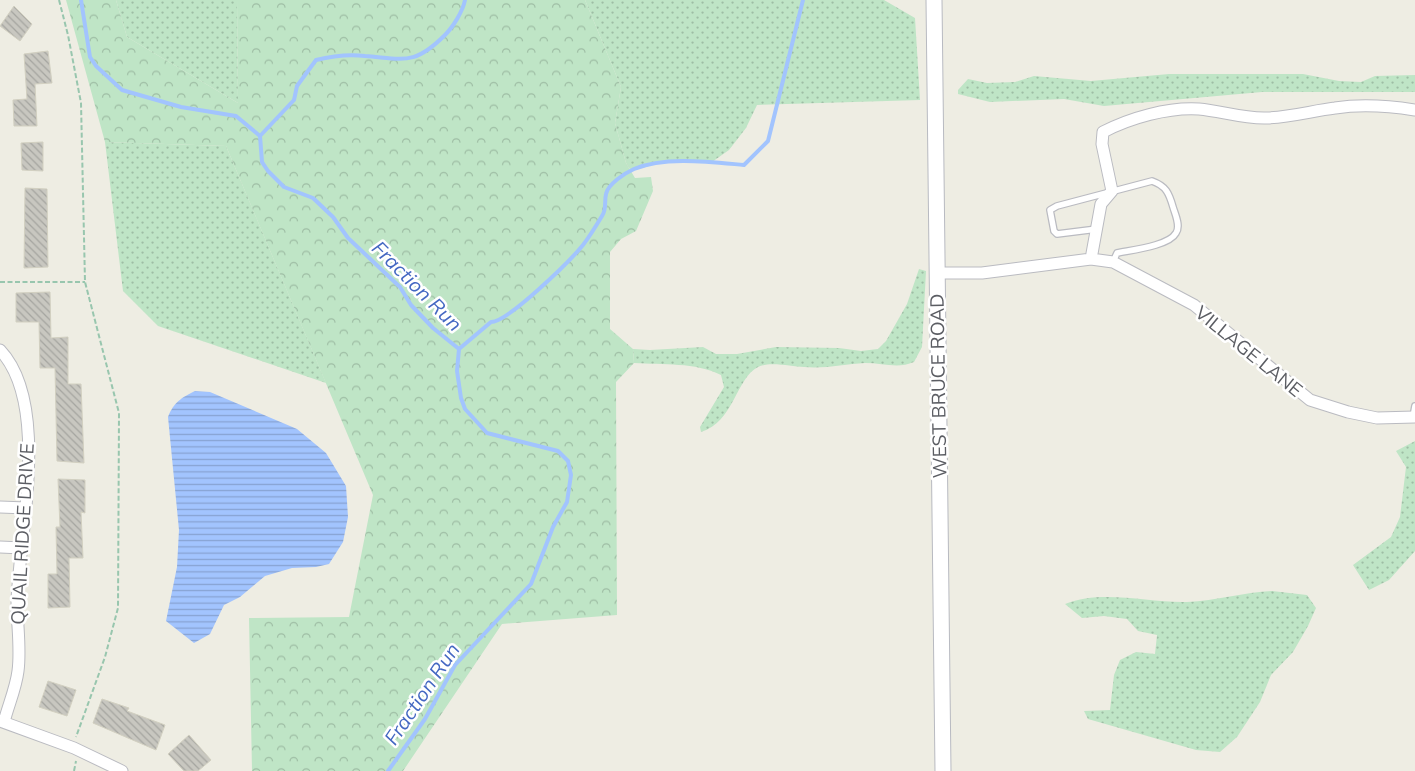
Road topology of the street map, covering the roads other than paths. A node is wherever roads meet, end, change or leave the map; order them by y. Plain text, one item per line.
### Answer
1 (934, 0) edge
2 (1415, 110) edge
3 (1112, 191) junction
4 (1097, 229) junction
5 (1091, 259) junction
6 (1113, 262) junction
7 (936, 273) junction
8 (0, 350) edge
9 (1414, 413) edge
10 (0, 508) edge
11 (26, 508) junction
12 (0, 547) edge
13 (22, 548) junction
14 (2, 722) edge
15 (122, 771) edge
16 (942, 771) edge

1 - 7 street, WEST BRUCE ROAD
2 - 3 street
3 - 4 street
3 - 4 lane
3 - 6 lane
4 - 5 street
5 - 6 street, VILLAGE LANE
5 - 7 street, VILLAGE LANE
6 - 9 street, VILLAGE LANE
7 - 16 street, WEST BRUCE ROAD
8 - 11 street, QUAIL RIDGE DRIVE
10 - 11 street
11 - 13 street, QUAIL RIDGE DRIVE
12 - 13 street
13 - 14 street, QUAIL RIDGE DRIVE
14 - 15 street

